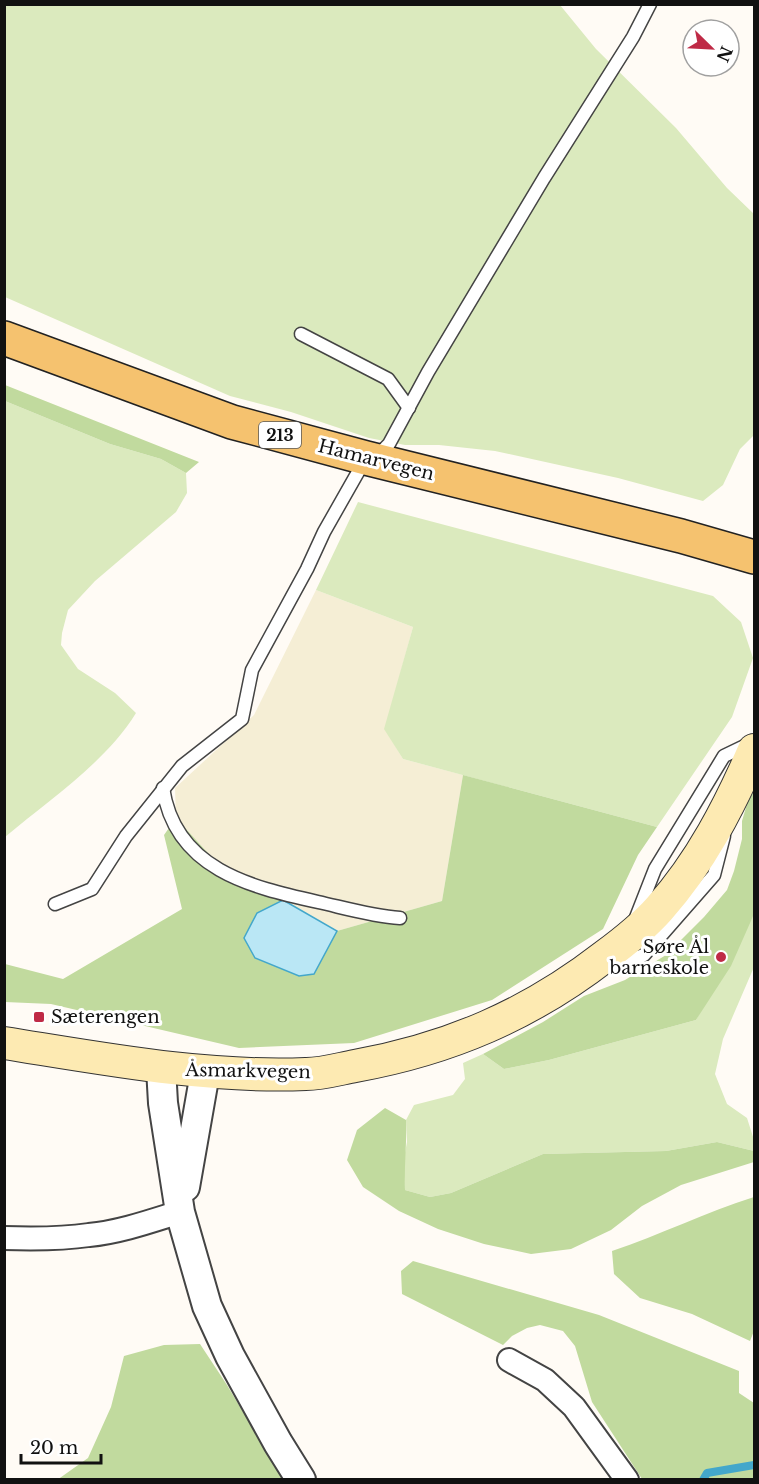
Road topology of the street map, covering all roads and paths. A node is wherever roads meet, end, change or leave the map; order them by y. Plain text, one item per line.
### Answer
1 (650, 4) edge
2 (301, 334) dead end
3 (4, 338) edge
4 (409, 408) junction
5 (366, 459) junction
6 (754, 557) edge
7 (754, 741) edge
8 (754, 750) edge
9 (163, 788) junction
10 (736, 791) junction
11 (55, 904) dead end
12 (400, 918) dead end
13 (628, 939) junction
14 (579, 976) junction
15 (4, 1043) edge
16 (160, 1068) junction
17 (205, 1073) junction
18 (180, 1212) junction
19 (4, 1238) edge
20 (509, 1360) dead end
21 (301, 1479) edge
22 (627, 1479) edge

1 - 4 lane
2 - 4 lane
3 - 5 main road, Hamarvegen / 213
4 - 5 lane
5 - 6 main road, Hamarvegen / 213
5 - 9 lane
7 - 13 lane
8 - 10 main road, Åsmarkvegen
9 - 11 lane
9 - 12 lane
10 - 13 main road, Åsmarkvegen
10 - 14 lane
13 - 14 main road, Åsmarkvegen
14 - 17 main road, Åsmarkvegen
15 - 16 main road, Åsmarkvegen
16 - 17 main road, Åsmarkvegen
16 - 18 street
17 - 18 street
18 - 19 street
18 - 21 street
20 - 22 street

